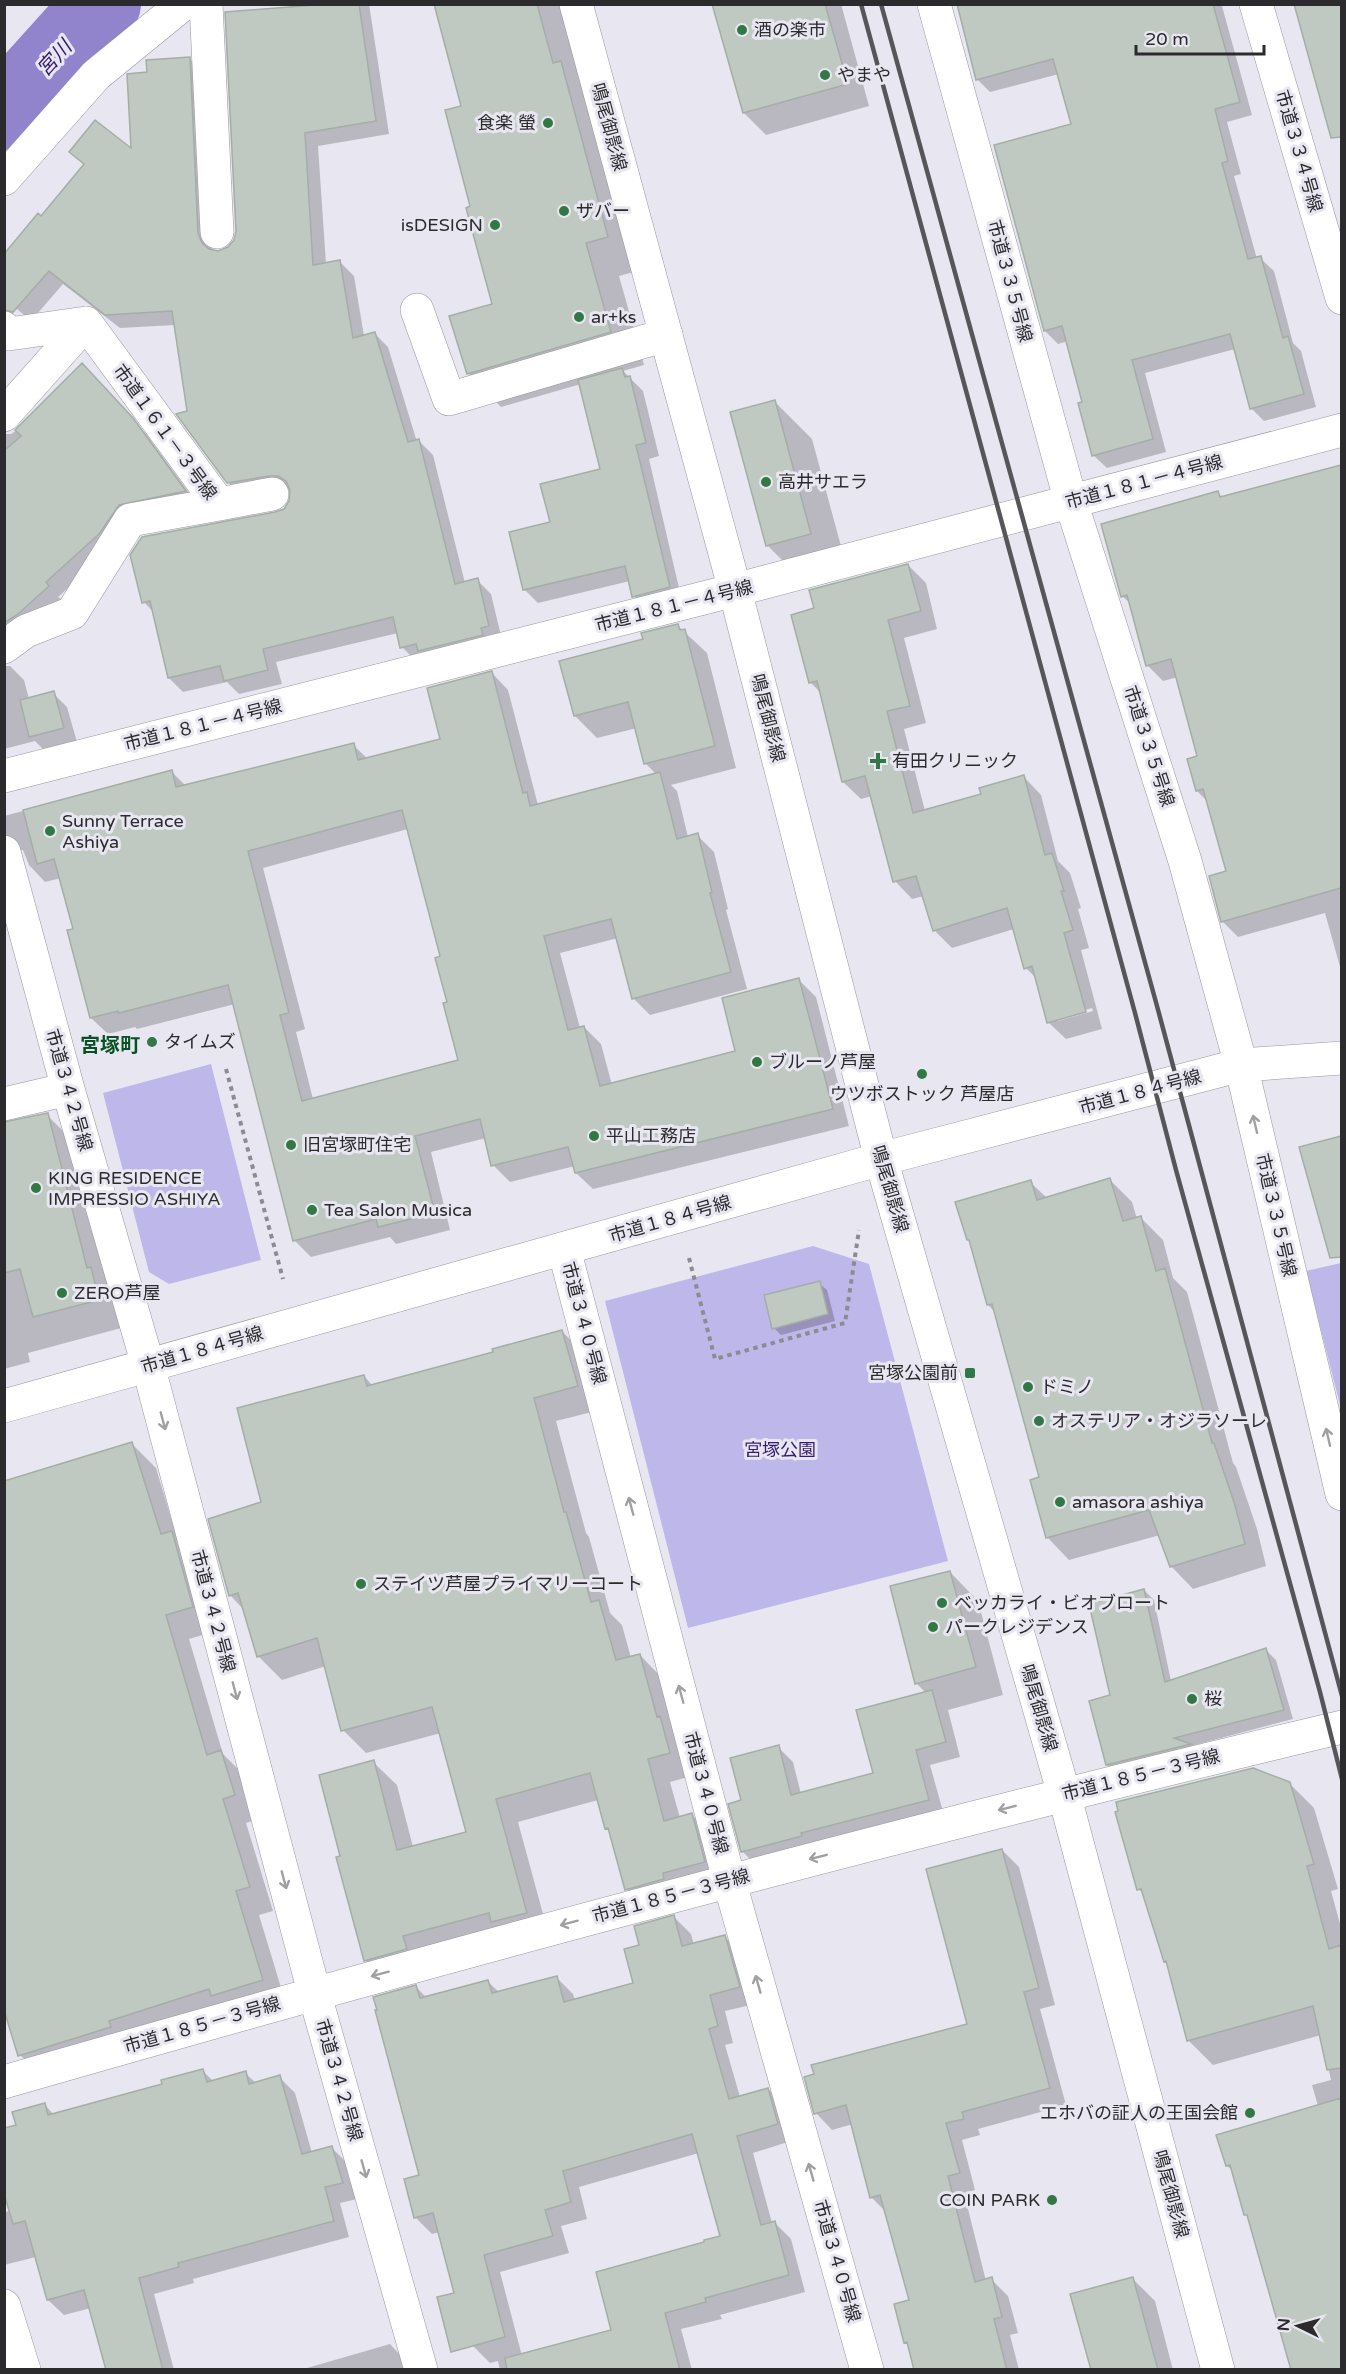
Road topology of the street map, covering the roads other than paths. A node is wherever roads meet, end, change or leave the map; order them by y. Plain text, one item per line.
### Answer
1 (183, 4) edge
2 (206, 4) edge
3 (576, 4) edge
4 (934, 4) edge
5 (1256, 4) edge
6 (4, 179) edge
7 (217, 232) dead end
8 (1341, 298) edge
9 (417, 310) dead end
10 (86, 324) junction
11 (4, 328) edge
12 (666, 335) junction
13 (4, 415) edge
14 (1341, 430) edge
15 (272, 494) dead end
16 (1071, 502) junction
17 (219, 504) junction
18 (735, 590) junction
19 (4, 647) edge
20 (4, 776) edge
21 (4, 852) edge
22 (1341, 1058) edge
23 (1241, 1065) junction
24 (68, 1089) junction
25 (4, 1104) edge
26 (881, 1159) junction
27 (564, 1249) junction
28 (148, 1365) junction
29 (4, 1406) edge
30 (1341, 1494) edge
31 (1341, 1726) edge
32 (1064, 1794) junction
33 (729, 1880) junction
34 (314, 1992) junction
35 (4, 2082) edge
36 (4, 2306) edge
37 (24, 2370) edge
38 (421, 2370) edge
39 (867, 2370) edge
40 (1218, 2370) edge

1 - 6 street
2 - 7 street
3 - 12 street, 鳴尾御影線
4 - 16 street, 市道３３５号線
5 - 8 street, 市道３３４号線
9 - 12 street
10 - 11 street
10 - 13 street
10 - 17 street, 市道１６１－３号線
12 - 18 street, 鳴尾御影線
14 - 16 street, 市道１８１－４号線
15 - 17 street
16 - 18 street, 市道１８１－４号線
16 - 23 street, 市道３３５号線
17 - 19 street, 市道１６１－３号線
18 - 20 street, 市道１８１－４号線
18 - 26 street, 鳴尾御影線
21 - 24 street, 市道３４２号線
22 - 23 street, 市道１８４号線
23 - 26 street, 市道１８４号線
30 -> 23 street, 市道３３５号線
24 - 25 street
24 - 28 street, 市道３４２号線
26 - 27 street, 市道１８４号線
26 - 32 street, 鳴尾御影線
27 - 28 street, 市道１８４号線
33 -> 27 street, 市道３４０号線
28 - 29 street, 市道１８４号線
28 -> 34 street, 市道３４２号線
31 - 32 street, 市道１８５－３号線
32 -> 33 street, 市道１８５－３号線
32 - 40 street, 鳴尾御影線
33 -> 34 street, 市道１８５－３号線
39 -> 33 street, 市道３４０号線
34 - 35 street, 市道１８５－３号線
34 -> 38 street, 市道３４２号線
36 - 37 street

